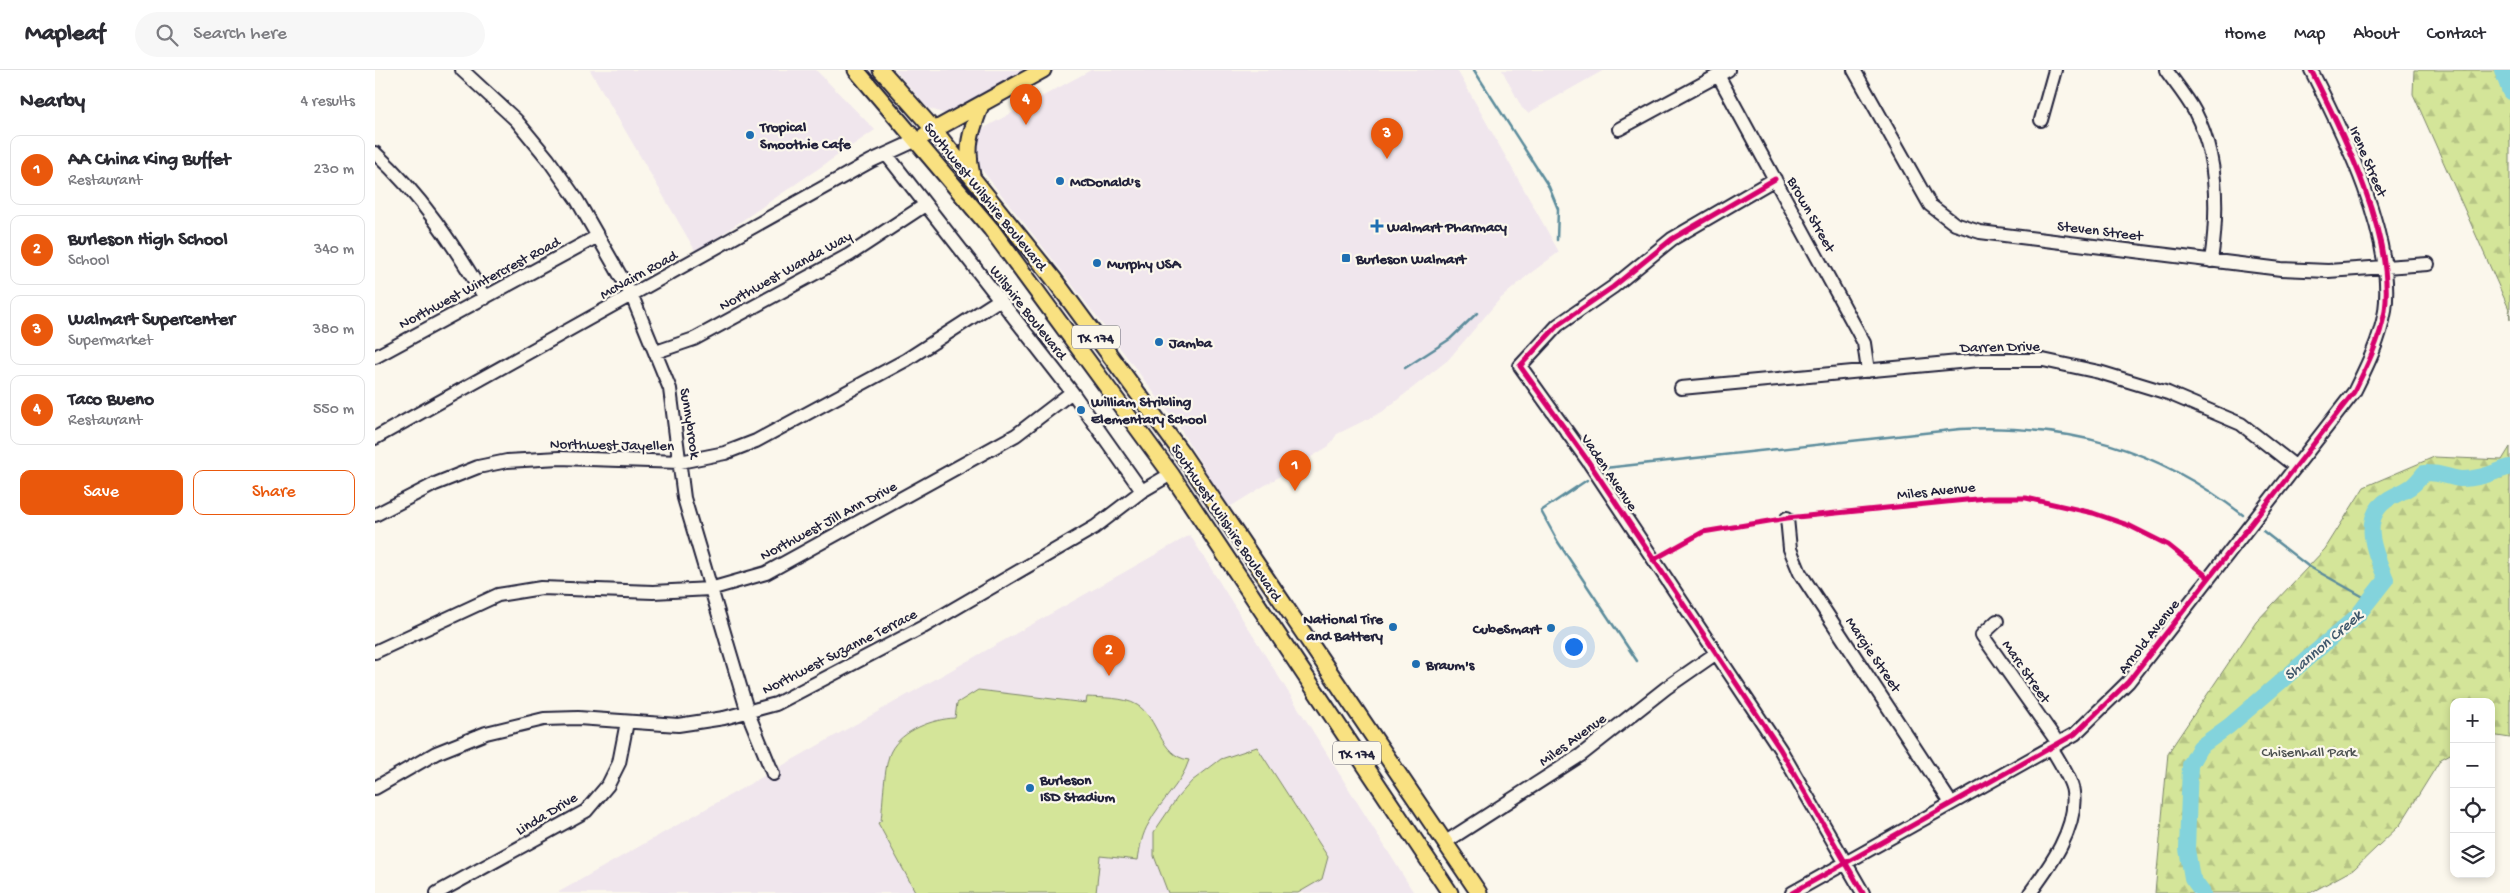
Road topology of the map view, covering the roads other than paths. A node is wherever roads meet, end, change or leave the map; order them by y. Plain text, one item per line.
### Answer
1 (462, 70) edge
2 (856, 70) edge
3 (881, 70) edge
4 (1043, 70) edge
5 (1854, 70) edge
6 (2055, 70) edge
7 (2166, 70) edge
8 (2311, 70) edge
9 (1723, 73) edge
10 (981, 105) junction
11 (2041, 120) dead end
12 (1619, 129) dead end
13 (934, 130) junction
14 (917, 140) junction
15 (375, 153) edge
16 (887, 155) junction
17 (973, 179) junction
18 (1775, 179) junction
19 (925, 205) junction
20 (598, 236) junction
21 (2211, 260) junction
22 (2428, 264) dead end
23 (2385, 268) junction
24 (632, 296) junction
25 (485, 298) junction
26 (999, 300) junction
27 (656, 352) junction
28 (375, 357) edge
29 (1867, 371) junction
30 (1104, 383) junction
31 (1681, 388) dead end
32 (1072, 392) junction
33 (1169, 437) junction
34 (375, 438) edge
35 (680, 462) junction
36 (2296, 467) junction
37 (1171, 474) junction
38 (1142, 491) junction
39 (375, 515) edge
40 (1787, 518) dead end
41 (710, 589) junction
42 (1281, 600) junction
43 (1264, 612) junction
44 (1997, 621) dead end
45 (375, 652) edge
46 (1715, 654) junction
47 (748, 714) junction
48 (627, 722) junction
49 (2055, 745) junction
50 (773, 774) dead end
51 (375, 788) edge
52 (1951, 803) junction
53 (1444, 843) junction
54 (1847, 862) junction
55 (437, 893) edge
56 (1451, 893) edge
57 (1479, 893) edge
58 (1792, 893) edge
59 (1863, 893) edge
60 (2030, 893) edge

1 - 20 street, Sunnybrook
2 - 14 main road, Southwest Wilshire Boulevard / TX 174
3 - 13 main road, Southwest Wilshire Boulevard / TX 174
4 - 10 main road
5 - 21 street, Steven Street
6 - 11 street
7 - 21 street
8 - 23 street, Irene Street
9 - 12 street
9 - 18 street, Brown Street
10 - 13 main road
10 - 17 main road
13 - 14 main road
13 - 17 main road, Southwest Wilshire Boulevard / TX 174
14 - 16 street, McNairn Road
14 - 30 main road, Southwest Wilshire Boulevard / TX 174
15 - 25 street
16 - 19 street, Wilshire Boulevard
16 - 24 street, McNairn Road
17 - 33 main road, Southwest Wilshire Boulevard / TX 174
18 - 29 street, Brown Street
18 - 46 street, Vaden Avenue
19 - 26 street, Wilshire Boulevard
19 - 27 street, Northwest Wanda Way
20 - 24 street, Sunnybrook
20 - 25 street, Northwest Wintercrest Road
21 - 23 street, Steven Street
22 - 23 street, Steven Street
23 - 36 street, Arnold Avenue
24 - 27 street, Sunnybrook
24 - 34 street, McNairn Road
25 - 28 street, Northwest Wintercrest Road
26 - 32 street, Wilshire Boulevard
26 - 35 street, Northwest Jayellen
27 - 35 street, Sunnybrook
29 - 31 street, Darren Drive
29 - 36 street, Darren Drive
30 - 33 main road
30 - 37 main road, Southwest Wilshire Boulevard / TX 174
32 - 38 street, Wilshire Boulevard
32 - 41 street, Northwest Jill Ann Drive
33 - 42 main road, Southwest Wilshire Boulevard / TX 174
35 - 39 street, Northwest Jayellen
35 - 41 street, Sunnybrook
36 - 49 street, Arnold Avenue
37 - 38 street, Northwest Suzanne Terrace
37 - 43 main road, Southwest Wilshire Boulevard / TX 174
38 - 47 street, Northwest Suzanne Terrace
40 - 52 street, Margie Street
41 - 45 street, Northwest Jill Ann Drive
41 - 47 street, Sunnybrook
42 - 43 main road
42 - 53 main road, Southwest Wilshire Boulevard / TX 174
43 - 56 main road, Southwest Wilshire Boulevard / TX 174
44 - 49 street, Marc Street
46 - 53 street, Miles Avenue
46 - 54 street, Vaden Avenue
47 - 48 street, Northwest Suzanne Terrace
47 - 50 street, Sunnybrook
48 - 51 street, Northwest Suzanne Terrace
48 - 55 street, Linda Drive
49 - 52 street, Arnold Avenue
49 - 60 street
52 - 54 street, Arnold Avenue
53 - 57 main road, Southwest Wilshire Boulevard / TX 174
54 - 58 street, Arnold Avenue
54 - 59 street, Vaden Avenue

